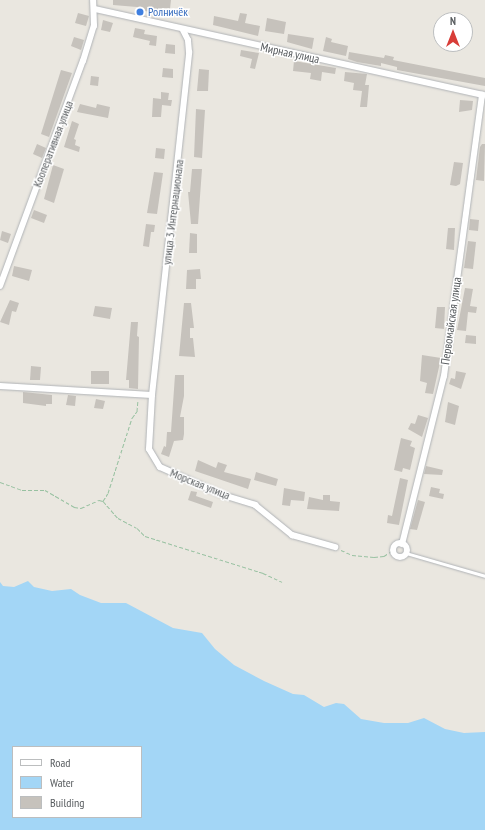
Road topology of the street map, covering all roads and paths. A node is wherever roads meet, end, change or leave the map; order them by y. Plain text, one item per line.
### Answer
1 (93, 0) edge
2 (95, 9) junction
3 (183, 30) junction
4 (483, 95) edge
5 (0, 286) edge
6 (0, 386) edge
7 (152, 395) junction
8 (138, 396) junction
9 (0, 482) edge
10 (103, 501) junction
11 (402, 544) junction
12 (335, 547) joint
13 (393, 550) junction
14 (406, 553) junction
15 (485, 576) edge
16 (282, 582) dead end

1 - 2 street, Кооперативная улица
2 - 3 street, Мирная улица
2 - 5 street, Кооперативная улица
3 - 4 street, Мирная улица
3 - 7 street, улица 3 Интернационала
4 - 11 street, Первомайская улица
6 - 8 street
7 - 8 street
7 - 12 street, Морская улица
8 - 10 path
9 - 10 path
10 - 16 path
11 - 13 street
11 - 14 street
12 - 13 path
13 - 14 street
14 - 15 lane

